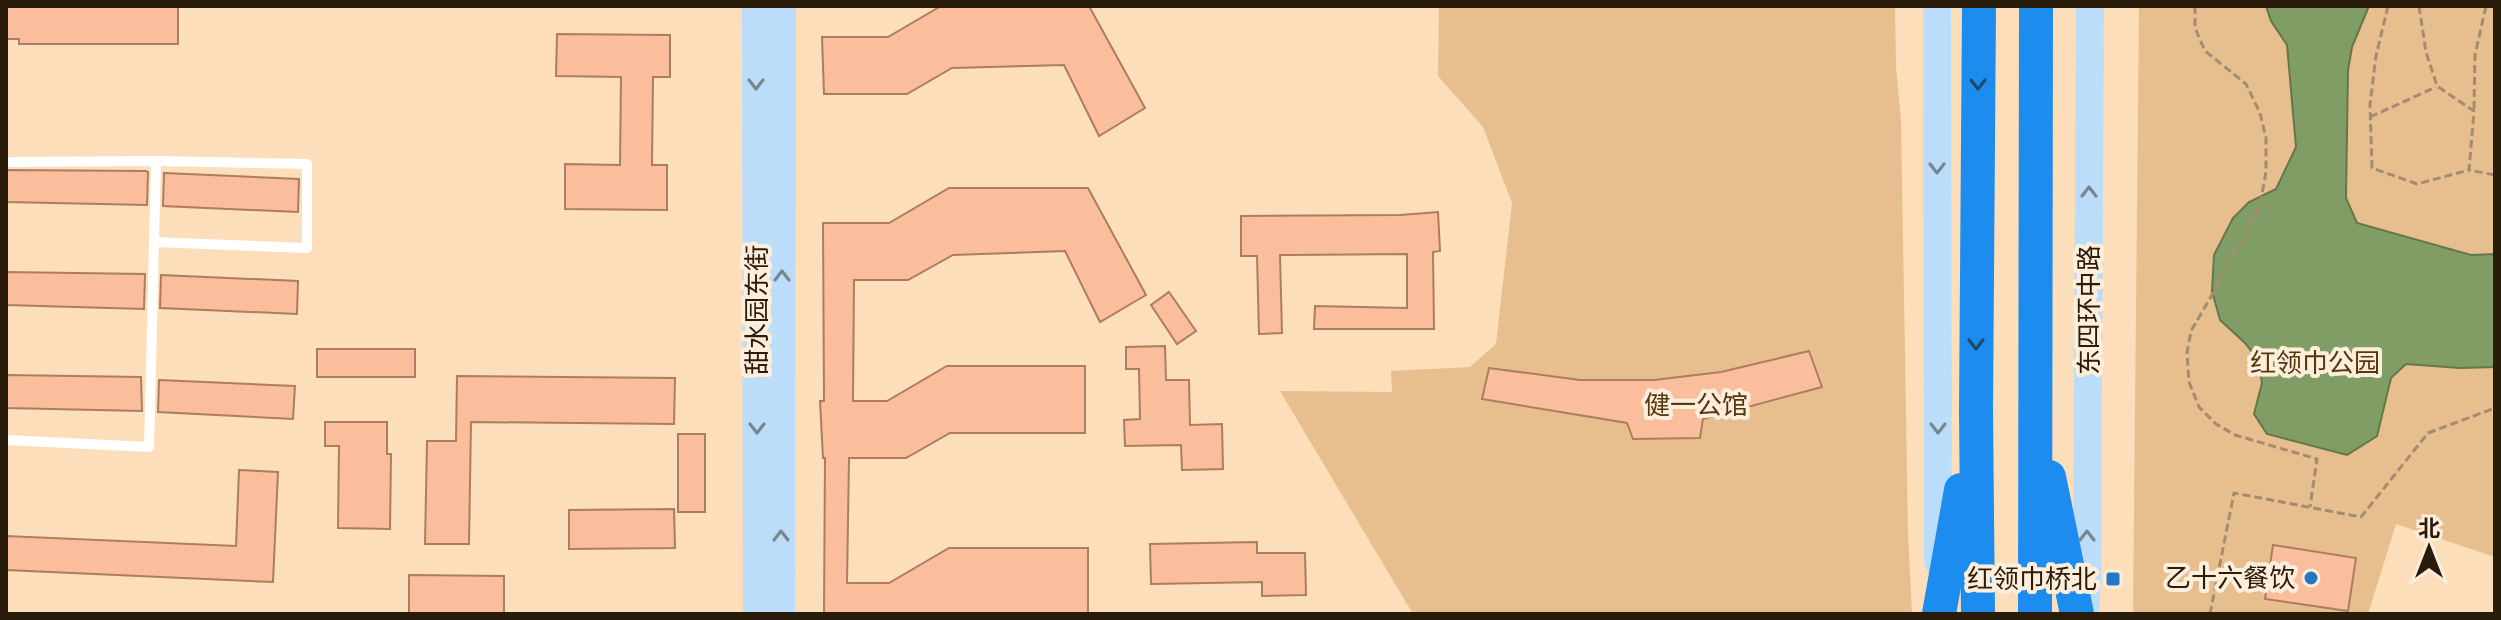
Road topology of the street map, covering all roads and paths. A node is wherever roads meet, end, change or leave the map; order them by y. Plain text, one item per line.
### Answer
1 (756, 6) edge
2 (782, 6) edge
3 (1937, 6) edge
4 (1979, 6) edge
5 (2036, 6) edge
6 (2090, 6) edge
7 (2195, 6) edge
8 (2388, 6) edge
9 (2419, 6) edge
10 (2486, 6) edge
11 (2437, 86) junction
12 (2474, 111) junction
13 (2370, 117) junction
14 (156, 161) junction
15 (6, 162) edge
16 (2469, 170) junction
17 (2495, 175) edge
18 (154, 242) junction
19 (2495, 408) edge
20 (2035, 409) junction
21 (1976, 411) junction
22 (6, 440) edge
23 (2310, 507) junction
24 (757, 614) edge
25 (781, 614) edge
26 (1939, 614) edge
27 (1978, 614) edge
28 (2035, 614) edge
29 (2077, 614) edge
30 (2085, 614) edge
31 (2210, 614) edge

1 -> 24 street, 甜水园东街
25 -> 2 street, 甜水园东街
3 -> 26 street
4 -> 21 highway
5 - 20 highway, 东四环中路
30 -> 6 street, 东四环中路
7 - 23 path
8 - 13 path
9 - 11 path
10 - 12 path
11 - 12 path
11 - 13 path
12 - 16 path
13 - 16 path
14 - 15 lane
14 - 18 lane
14 - 18 lane
16 - 17 path
18 - 22 lane
19 - 23 path
20 - 28 highway, 东四环中路
20 - 29 highway
21 - 26 highway
21 - 27 highway
23 - 31 path

